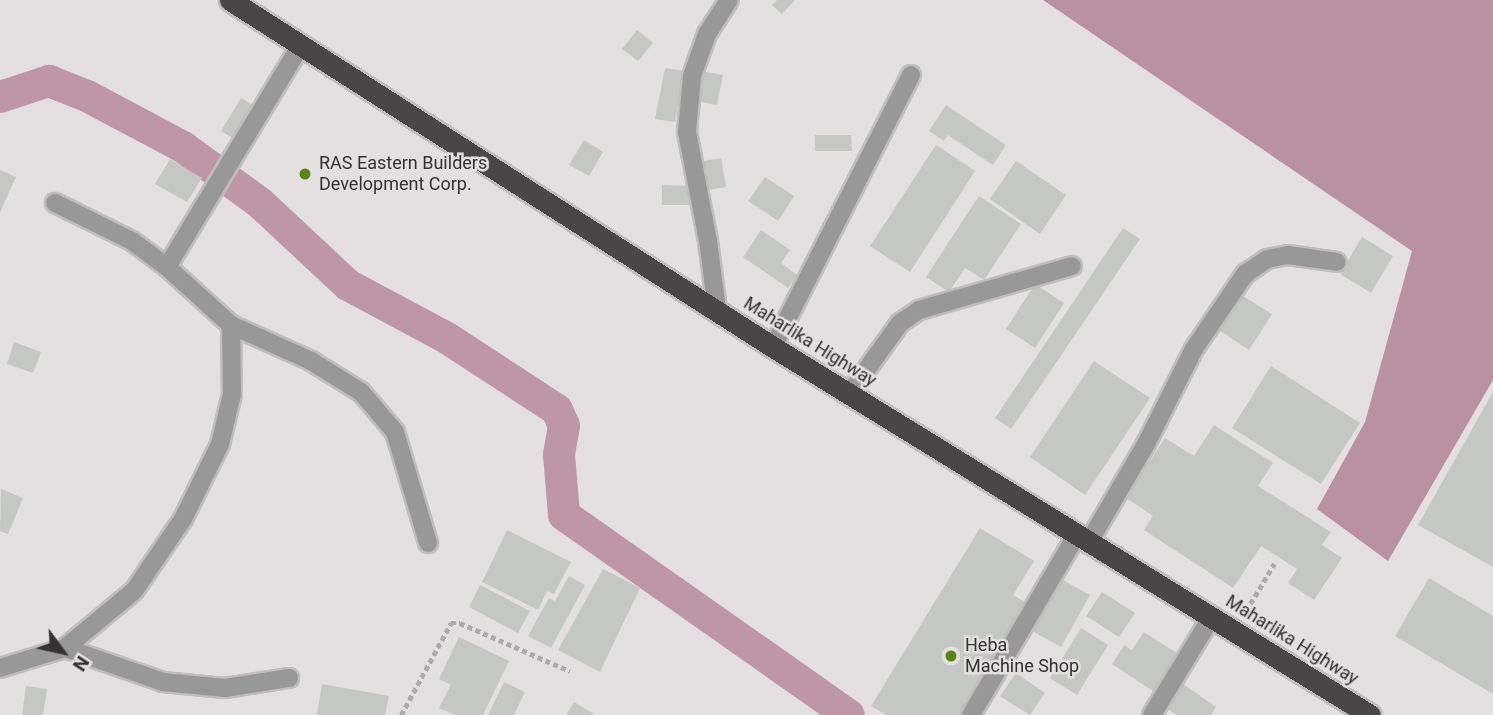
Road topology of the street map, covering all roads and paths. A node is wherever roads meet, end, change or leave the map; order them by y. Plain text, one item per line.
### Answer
1 (230, 0) edge
2 (729, 0) edge
3 (301, 46) junction
4 (911, 75) dead end
5 (55, 203) dead end
6 (1337, 262) dead end
7 (1072, 266) dead end
8 (167, 267) junction
9 (717, 310) junction
10 (231, 325) junction
11 (773, 347) junction
12 (849, 394) junction
13 (1082, 538) junction
14 (428, 543) dead end
15 (1274, 564) dead end
16 (1211, 618) junction
17 (1233, 631) junction
18 (65, 648) junction
19 (0, 668) edge
20 (570, 671) dead end
21 (289, 678) dead end
22 (401, 715) edge
23 (971, 715) edge
24 (1152, 715) edge
25 (1370, 715) edge

1 - 3 highway, Maharlika Highway
2 - 9 street
3 - 8 street
3 - 9 highway, Maharlika Highway
4 - 11 street
5 - 8 street
6 - 13 street
7 - 12 street
8 - 10 street
9 - 11 highway, Maharlika Highway
10 - 14 street
10 - 18 street
11 - 12 highway, Maharlika Highway
12 - 13 highway, Maharlika Highway
13 - 16 highway, Maharlika Highway
13 - 23 street
15 - 17 path
16 - 17 highway, Maharlika Highway
16 - 24 street
17 - 25 highway, Maharlika Highway
18 - 19 street
18 - 21 street
20 - 22 path

